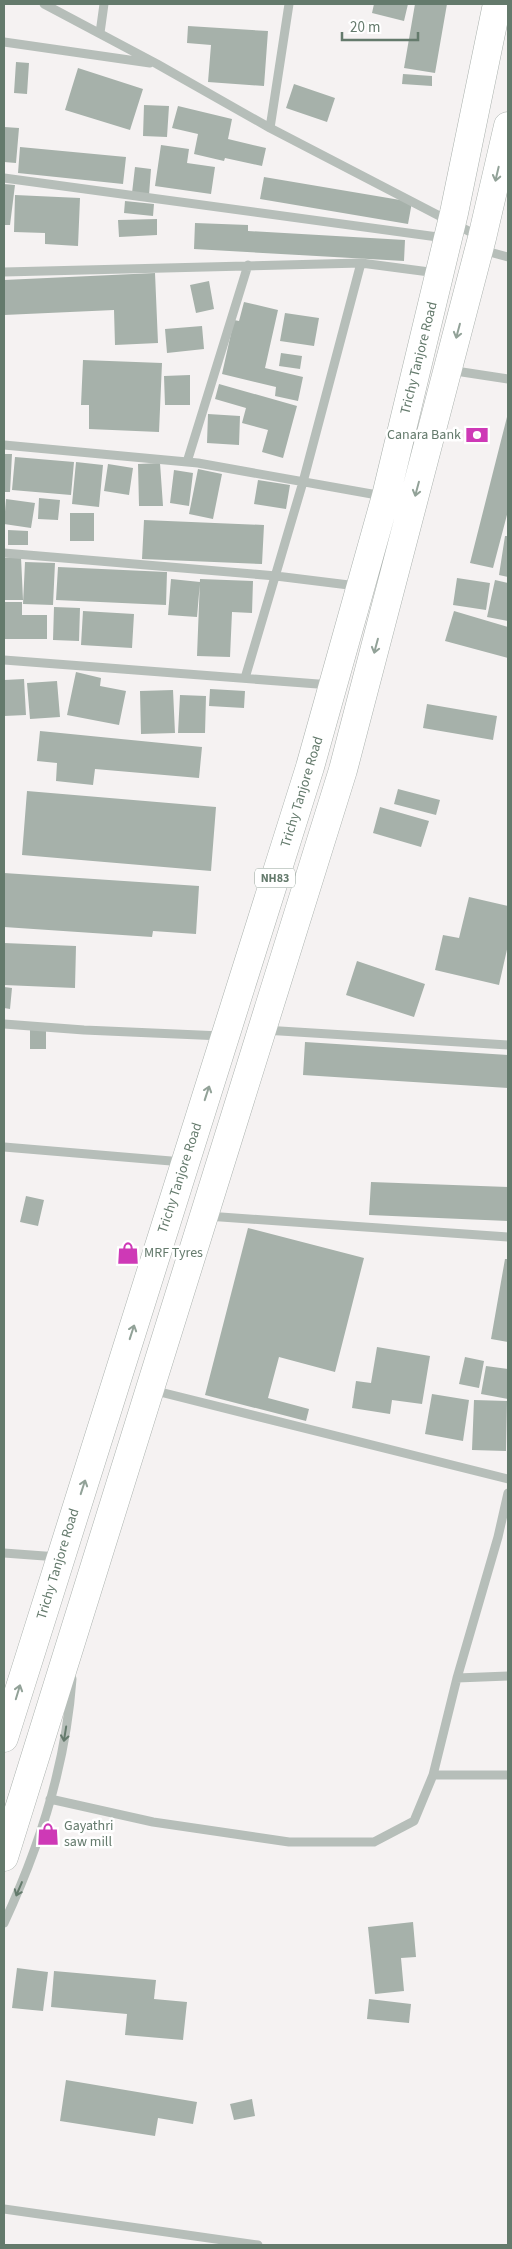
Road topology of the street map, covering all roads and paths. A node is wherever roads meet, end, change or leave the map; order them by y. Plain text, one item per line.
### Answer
1 (44, 4) edge
2 (104, 4) edge
3 (289, 4) edge
4 (497, 4) edge
5 (100, 34) junction
6 (4, 42) edge
7 (157, 64) junction
8 (508, 126) edge
9 (270, 128) junction
10 (4, 178) edge
11 (450, 230) junction
12 (481, 244) junction
13 (508, 258) edge
14 (361, 263) junction
15 (248, 264) junction
16 (4, 272) edge
17 (440, 273) junction
18 (448, 370) junction
19 (508, 379) edge
20 (4, 445) edge
21 (187, 462) junction
22 (303, 482) junction
23 (386, 496) junction
24 (4, 553) edge
25 (276, 576) junction
26 (361, 587) junction
27 (4, 660) edge
28 (245, 678) junction
29 (333, 685) junction
30 (4, 1024) edge
31 (262, 1030) junction
32 (225, 1036) junction
33 (508, 1045) edge
34 (4, 1147) edge
35 (185, 1162) junction
36 (204, 1216) junction
37 (508, 1237) edge
38 (150, 1389) junction
39 (508, 1479) edge
40 (508, 1493) edge
41 (498, 1537) junction
42 (508, 1537) edge
43 (4, 1553) edge
44 (61, 1557) junction
45 (74, 1633) junction
46 (508, 1676) edge
47 (457, 1678) junction
48 (4, 1738) edge
49 (508, 1775) edge
50 (433, 1776) junction
51 (50, 1799) junction
52 (4, 1857) edge
53 (4, 1923) edge
54 (4, 2209) edge
55 (258, 2245) edge

1 - 5 street
2 - 5 street
3 - 9 street
4 - 11 highway, Trichy Tanjore Road / NH83
5 - 7 street
6 - 7 street
7 - 9 street
8 -> 12 highway, NH83
9 - 11 street
10 - 11 street
11 - 12 street
11 - 17 highway, Trichy Tanjore Road / NH83
12 - 13 street
12 -> 18 highway, NH83
14 - 15 street
14 - 17 street
14 - 22 street
15 - 16 street
15 - 21 street
17 - 23 highway, Trichy Tanjore Road / NH83
18 - 19 street
18 -> 31 highway, NH83
20 - 21 street
21 - 22 street
22 - 23 street
22 - 25 street
23 - 26 highway, Trichy Tanjore Road / NH83
24 - 25 street
25 - 26 street
25 - 28 street
26 - 29 highway, Trichy Tanjore Road / NH83
27 - 28 street
28 - 29 street
29 - 32 highway, Trichy Tanjore Road / NH83
30 - 32 street
31 - 33 street
31 - 36 highway, NH83
35 -> 32 highway, Trichy Tanjore Road / NH83
34 - 35 street
44 -> 35 highway, Trichy Tanjore Road / NH83
36 - 37 street
36 - 38 highway, NH83
38 - 39 street
38 - 45 highway, NH83
40 - 41 street
41 - 42 street
41 - 47 street
43 - 44 street
48 -> 44 highway, Trichy Tanjore Road / NH83
45 -> 51 street
45 - 52 highway, NH83
46 - 47 street
47 - 50 street
49 - 50 street
50 - 51 street
51 -> 53 street
54 - 55 street

